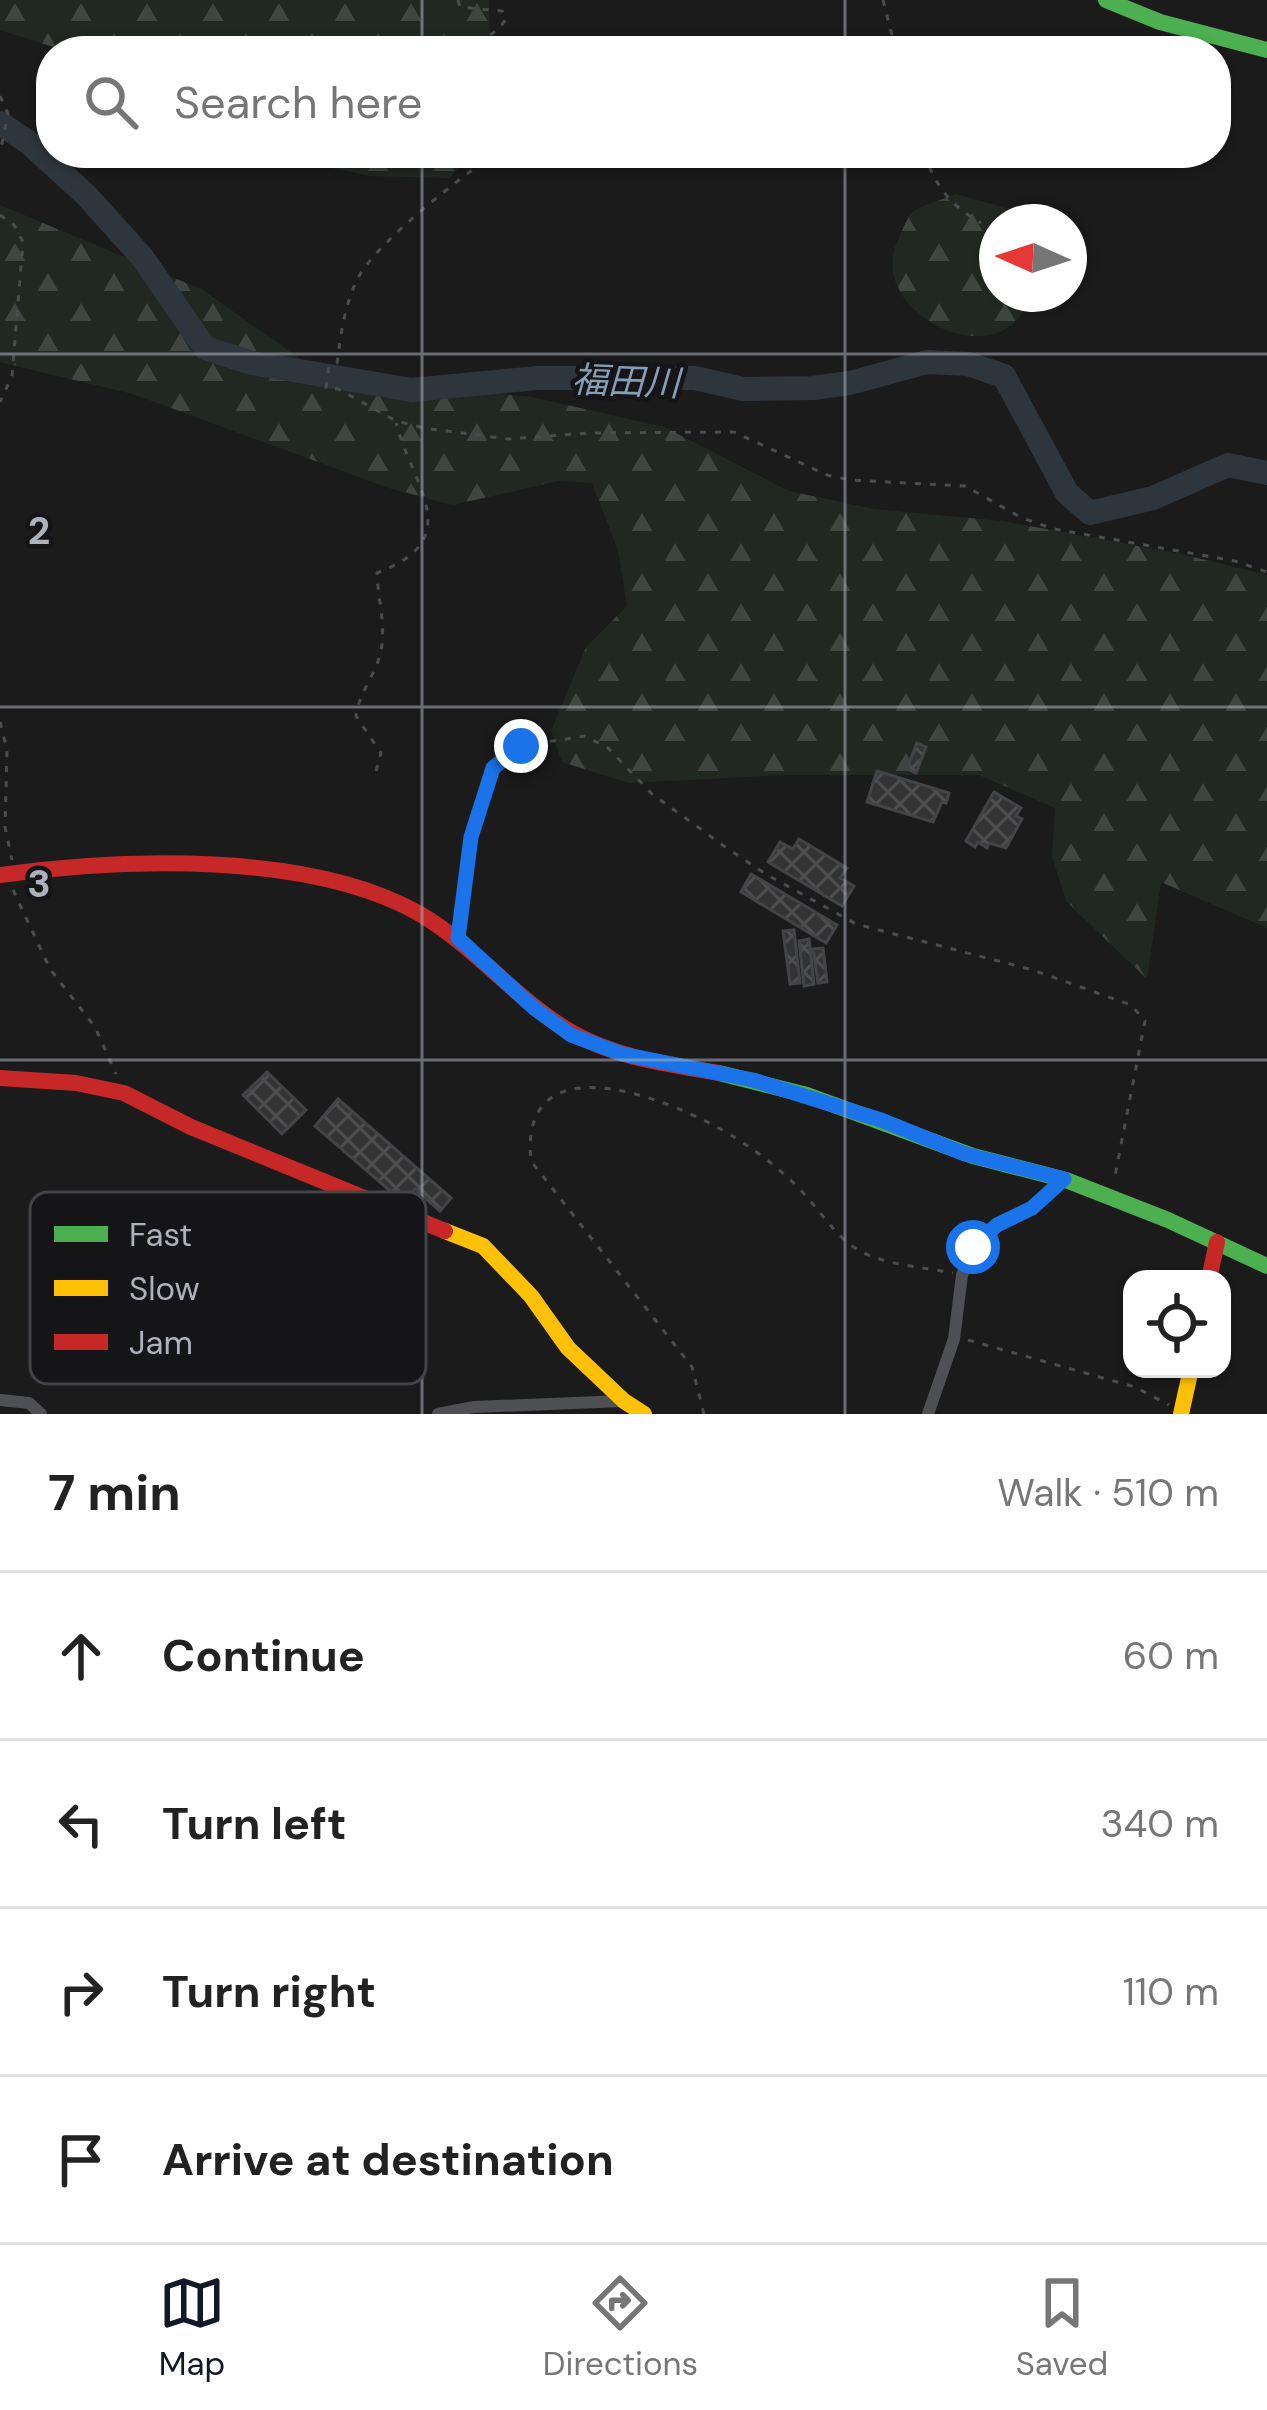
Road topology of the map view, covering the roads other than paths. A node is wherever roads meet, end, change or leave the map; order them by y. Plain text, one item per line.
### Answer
1 (1106, 0) edge
2 (1214, 36) edge
3 (1231, 41) edge
4 (1267, 50) edge
5 (3, 874) edge
6 (0, 1078) edge
7 (1064, 1179) junction
8 (350, 1192) edge
9 (426, 1223) edge
10 (1217, 1242) junction
11 (1267, 1266) edge
12 (1211, 1270) edge
13 (1189, 1378) edge
14 (0, 1400) edge
15 (624, 1401) junction
16 (470, 1411) edge
17 (1183, 1413) edge
18 (41, 1414) edge
19 (438, 1414) edge
20 (644, 1414) edge
21 (928, 1414) edge

1 - 2 street
3 - 4 street
5 - 7 street
6 - 8 street
7 - 10 street
7 - 21 street
9 - 15 street
10 - 11 street
10 - 12 street
13 - 17 street
14 - 18 street
15 - 16 street
15 - 20 street
16 - 19 street

